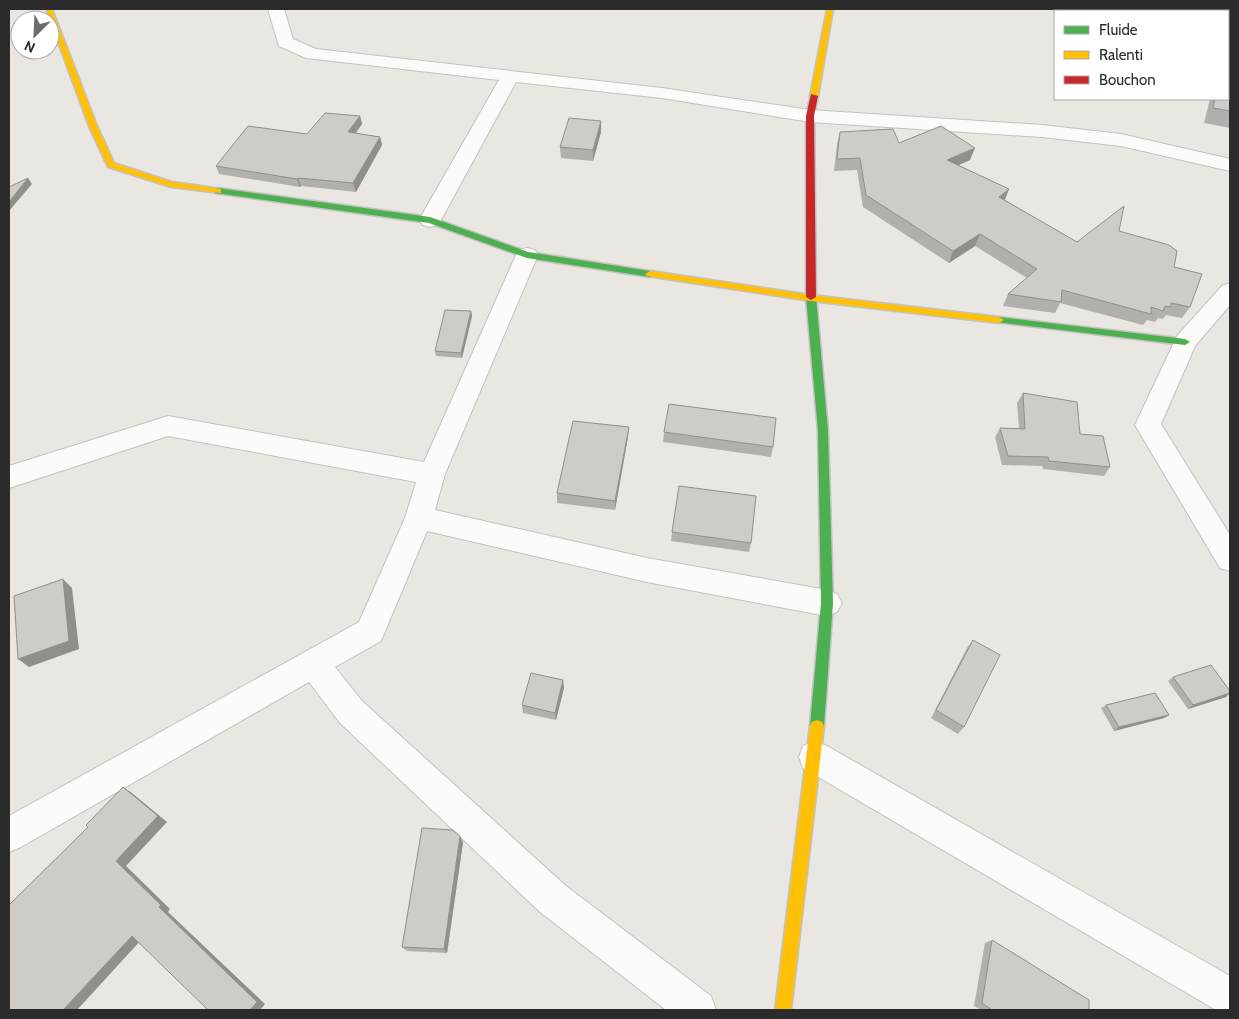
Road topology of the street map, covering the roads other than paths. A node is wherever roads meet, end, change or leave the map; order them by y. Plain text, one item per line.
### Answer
1 (49, 9) edge
2 (276, 9) edge
3 (830, 9) edge
4 (510, 76) junction
5 (810, 116) junction
6 (1230, 165) edge
7 (430, 220) junction
8 (527, 255) junction
9 (1230, 291) edge
10 (811, 298) junction
11 (1185, 342) junction
12 (432, 474) junction
13 (9, 477) edge
14 (419, 518) junction
15 (1230, 559) edge
16 (827, 603) junction
17 (313, 662) junction
18 (815, 757) junction
19 (9, 834) edge
20 (1230, 997) edge
21 (697, 1010) edge
22 (783, 1010) edge

1 - 7 street
2 - 4 street
3 - 5 street
4 - 5 street
4 - 7 street
5 - 6 street
5 - 10 street
7 - 8 street
8 - 10 street
8 - 12 street
9 - 11 street
10 - 11 street
10 - 16 street
11 - 15 street
12 - 13 street
12 - 14 street
14 - 16 street
14 - 17 street
16 - 18 street
17 - 19 street
17 - 21 street
18 - 20 street
18 - 22 street

